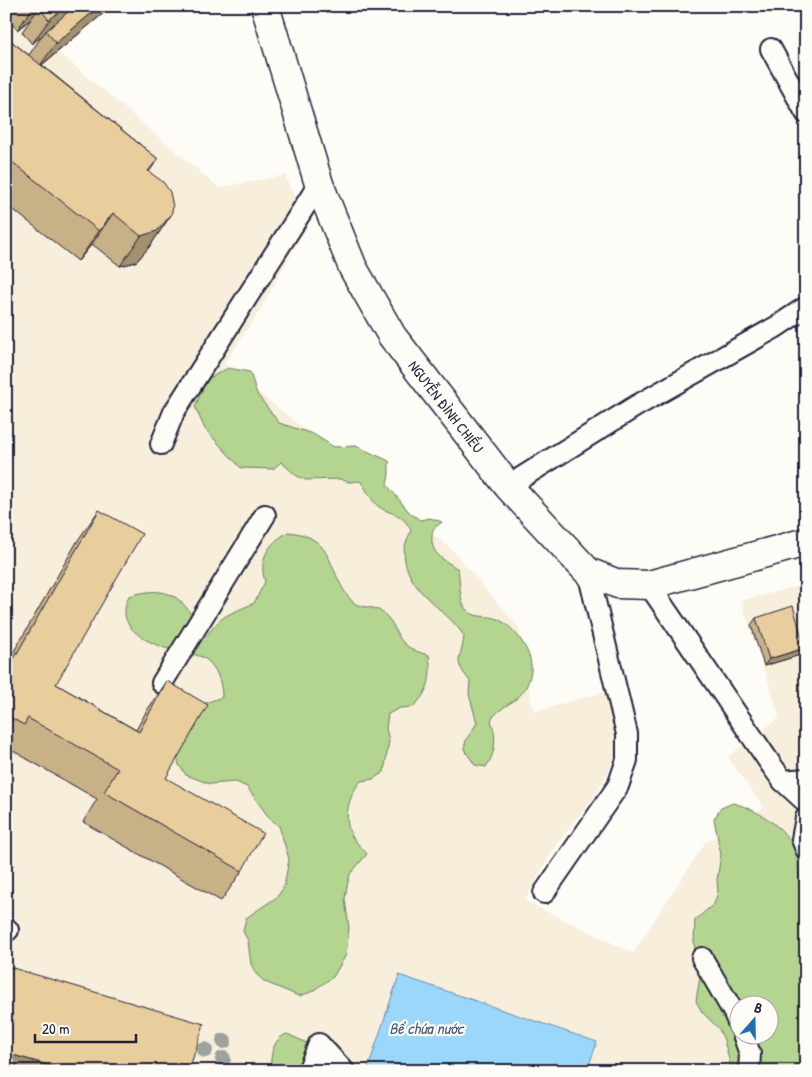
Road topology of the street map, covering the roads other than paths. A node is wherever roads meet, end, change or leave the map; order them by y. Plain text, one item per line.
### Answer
1 (265, 6) edge
2 (772, 49) dead end
3 (806, 113) edge
4 (319, 184) junction
5 (806, 307) edge
6 (161, 444) dead end
7 (508, 486) junction
8 (265, 515) dead end
9 (806, 542) edge
10 (588, 572) junction
11 (649, 585) junction
12 (162, 683) dead end
13 (806, 779) edge
14 (783, 781) junction
15 (806, 802) edge
16 (806, 818) edge
17 (806, 849) edge
18 (544, 893) dead end
19 (702, 958) dead end
20 (730, 1006) edge
21 (746, 1044) edge
22 (308, 1071) edge
23 (344, 1071) edge
24 (749, 1071) edge

1 - 4 street, NGUYỄN ĐÌNH CHIỂU
2 - 3 lane
4 - 6 lane
4 - 7 street, NGUYỄN ĐÌNH CHIỂU
5 - 7 lane
7 - 10 street, NGUYỄN ĐÌNH CHIỂU
8 - 12 lane
9 - 11 street, NGUYỄN ĐÌNH CHIỂU
10 - 11 street, NGUYỄN ĐÌNH CHIỂU
10 - 18 lane
11 - 14 lane
13 - 14 lane
14 - 15 lane
16 - 17 lane
19 - 20 lane
21 - 24 lane
22 - 23 lane

